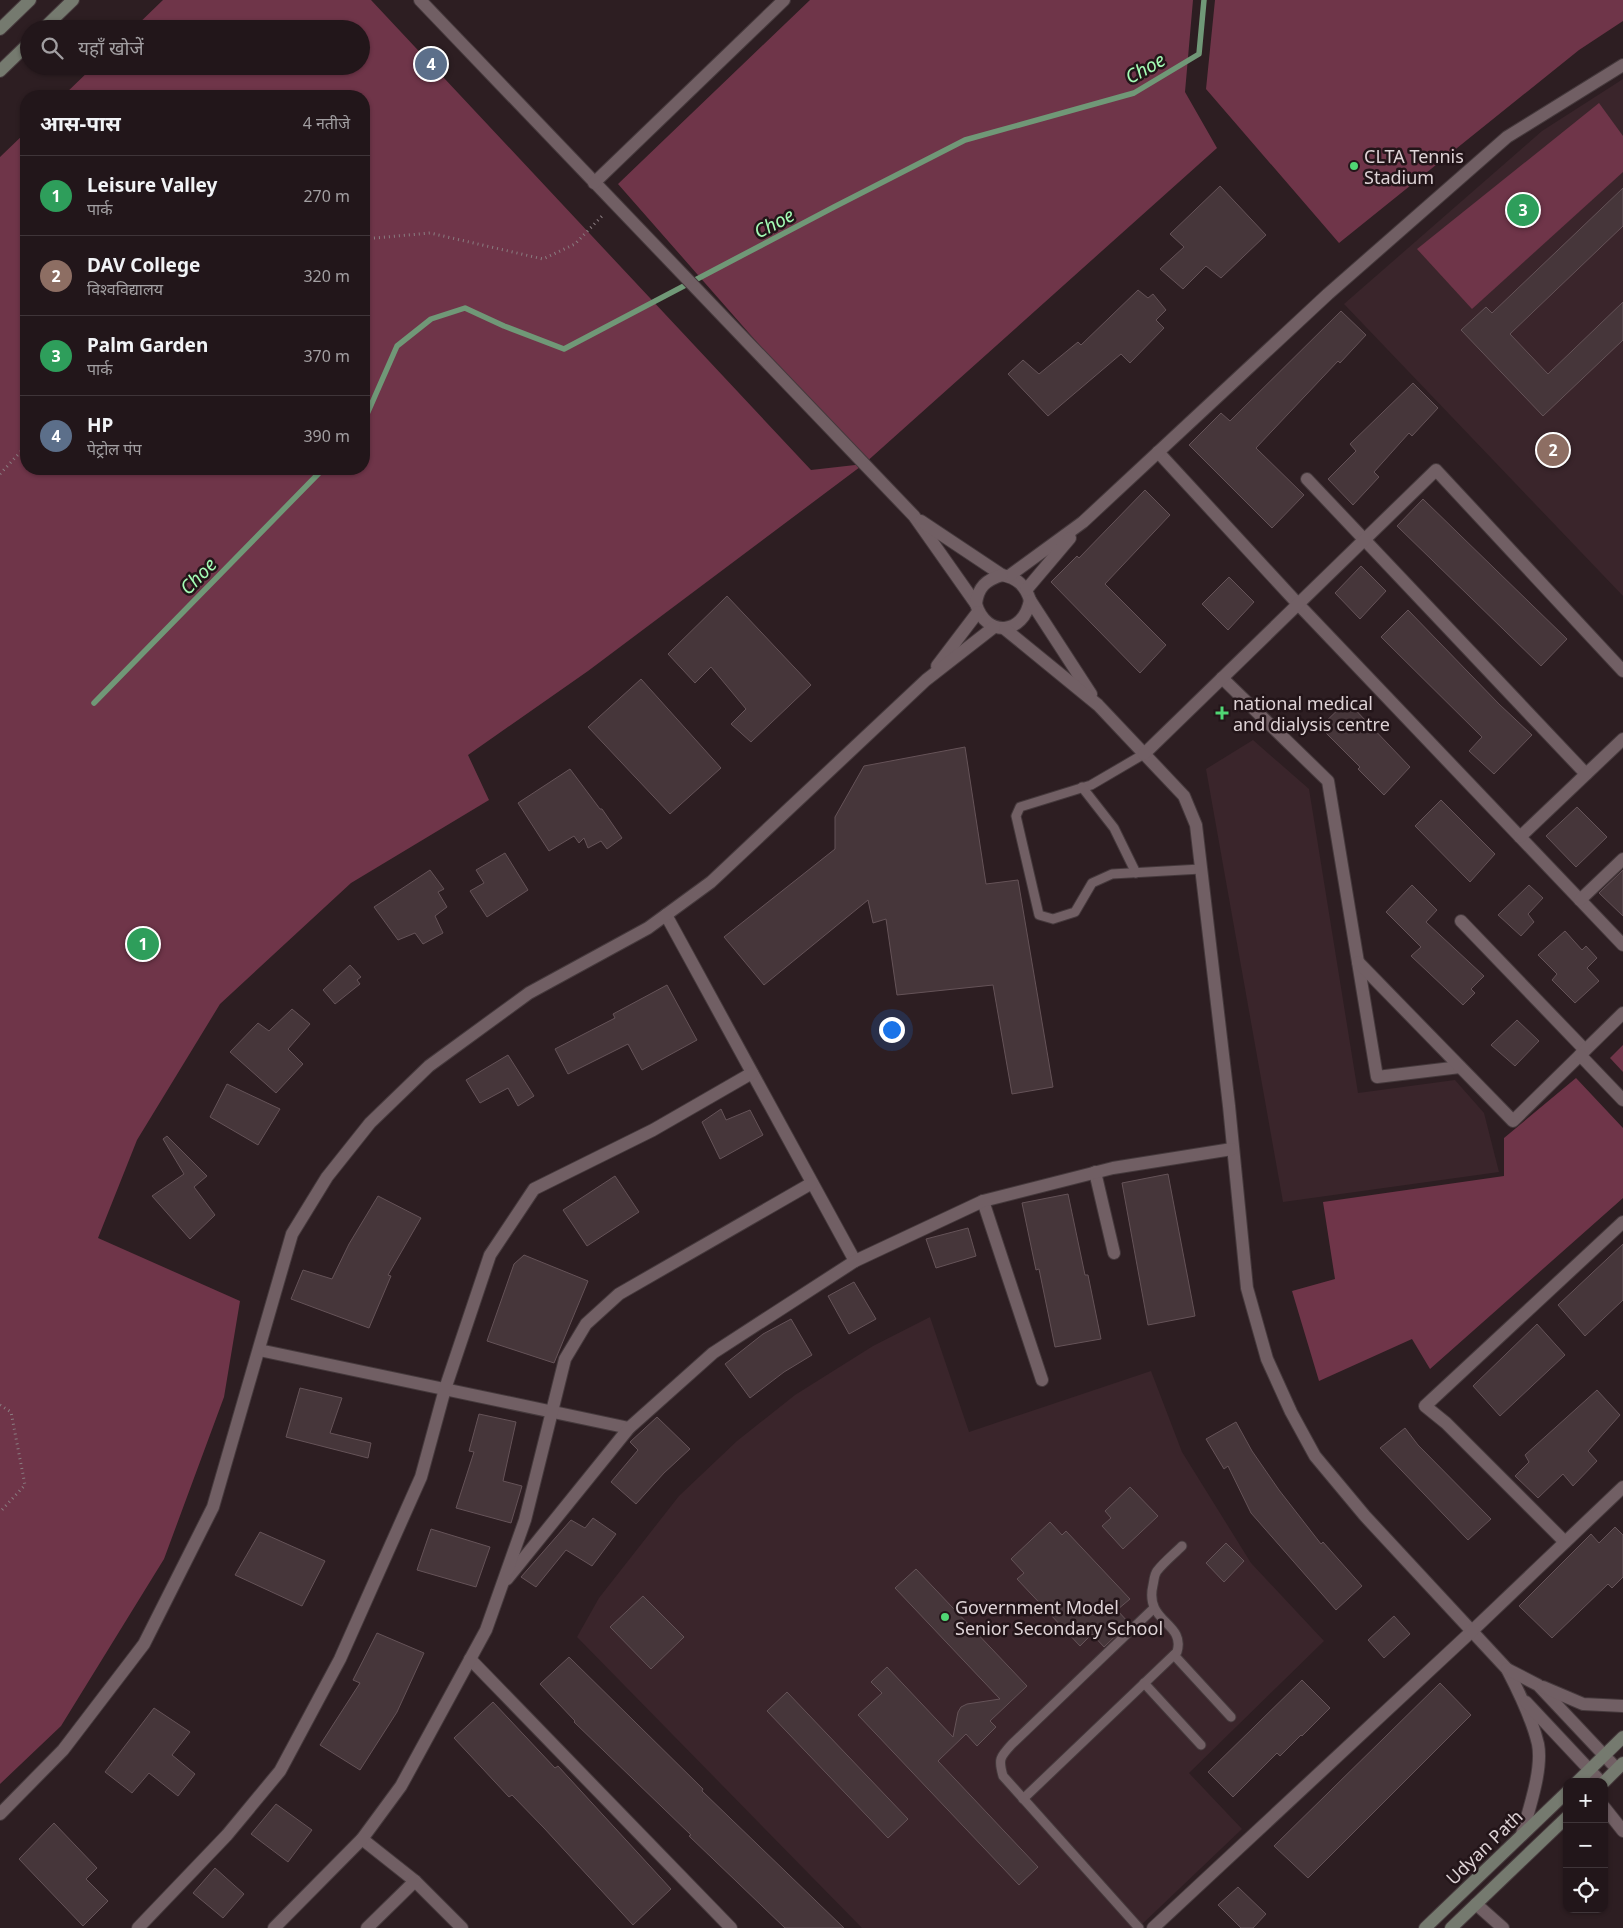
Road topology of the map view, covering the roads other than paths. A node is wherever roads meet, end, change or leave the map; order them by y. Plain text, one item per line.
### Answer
1 (30, 0) edge
2 (73, 0) edge
3 (420, 0) edge
4 (784, 0) edge
5 (52, 20) edge
6 (0, 29) edge
7 (20, 52) edge
8 (1623, 65) edge
9 (0, 71) edge
10 (594, 183) junction
11 (1158, 452) junction
12 (1307, 479) dead end
13 (914, 516) junction
14 (1083, 522) junction
15 (1365, 539) junction
16 (1005, 576) junction
17 (1028, 595) junction
18 (1298, 604) junction
19 (977, 608) junction
20 (1000, 628) junction
21 (1623, 671) edge
22 (1222, 678) junction
23 (926, 680) junction
24 (1098, 705) junction
25 (1623, 739) edge
26 (1144, 754) junction
27 (1586, 774) junction
28 (1082, 787) junction
29 (1520, 837) junction
30 (1623, 859) edge
31 (1201, 870) junction
32 (1136, 873) junction
33 (1580, 900) junction
34 (666, 915) junction
35 (1461, 920) dead end
36 (1623, 945) edge
37 (1358, 962) junction
38 (1623, 1013) edge
39 (1582, 1053) junction
40 (1460, 1067) junction
41 (752, 1073) junction
42 (1623, 1100) edge
43 (1232, 1149) junction
44 (1095, 1172) junction
45 (812, 1183) junction
46 (983, 1202) junction
47 (1623, 1222) edge
48 (1114, 1253) dead end
49 (855, 1261) junction
50 (258, 1350) junction
51 (1042, 1380) dead end
52 (445, 1389) junction
53 (552, 1412) junction
54 (628, 1428) junction
55 (1623, 1487) edge
56 (1565, 1542) junction
57 (1182, 1546) dead end
58 (501, 1587) junction
59 (1153, 1610) junction
60 (1472, 1631) junction
61 (1174, 1655) junction
62 (470, 1659) junction
63 (1507, 1669) junction
64 (1144, 1683) junction
65 (1538, 1685) junction
66 (1522, 1698) junction
67 (1623, 1706) edge
68 (1230, 1717) dead end
69 (1623, 1737) edge
70 (1201, 1745) dead end
71 (1604, 1756) junction
72 (1620, 1766) edge
73 (1590, 1770) junction
74 (1581, 1778) edge
75 (1598, 1778) edge
76 (1606, 1778) edge
77 (1563, 1796) edge
78 (1023, 1799) junction
79 (1608, 1812) edge
80 (0, 1814) edge
81 (1563, 1821) edge
82 (1623, 1831) edge
83 (1522, 1834) junction
84 (362, 1839) junction
85 (415, 1881) junction
86 (1476, 1904) junction
87 (138, 1928) edge
88 (274, 1928) edge
89 (367, 1928) edge
90 (462, 1928) edge
91 (730, 1928) edge
92 (1140, 1928) edge
93 (1154, 1928) edge
94 (1425, 1928) edge
95 (1450, 1928) edge
96 (1503, 1928) edge

1 - 6 main road
2 - 5 main road
3 - 10 street
4 - 10 street
7 - 9 main road
8 - 11 street
10 - 13 street
11 - 14 street
11 - 18 street
12 - 15 street
13 - 16 street
13 - 19 street
14 - 16 street
14 - 17 street
15 - 18 street
15 - 21 street
15 - 27 street
16 - 17 street
16 - 19 street
17 - 20 street
17 - 24 street
18 - 22 street
18 - 29 street
19 - 20 street
19 - 23 street
20 - 23 street
20 - 24 street
22 - 26 street
22 - 37 street
23 - 34 street
24 - 26 street
25 - 27 street
26 - 28 lane
26 - 31 street
27 - 29 street
28 - 32 lane
28 - 32 lane
29 - 33 street
30 - 33 street
31 - 32 lane
31 - 43 street
33 - 36 street
34 - 41 street
34 - 50 street
35 - 39 street
37 - 40 street
37 - 40 street
38 - 39 street
39 - 40 street
39 - 42 street
41 - 45 street
41 - 52 street
43 - 44 street
43 - 60 street
44 - 46 street
44 - 48 street
45 - 49 street
45 - 53 street
46 - 49 street
46 - 51 street
47 - 56 street
49 - 54 street
50 - 52 street
50 - 80 street
52 - 53 street
52 - 87 street
53 - 54 street
53 - 58 street
54 - 58 street
55 - 56 street
56 - 60 street
57 - 59 lane
58 - 62 street
59 - 61 lane
59 - 78 lane
60 - 63 street
60 - 93 street
61 - 64 lane
61 - 68 lane
62 - 84 street
62 - 91 street
63 - 65 street
63 - 66 street
64 - 70 lane
64 - 78 lane
65 - 67 street
65 - 71 street
66 - 73 street
66 - 83 street
69 - 71 main road
71 - 72 street
71 - 73 main road
72 - 76 main road
73 - 74 main road
73 - 75 street
77 - 83 main road, Udyan Path
78 - 92 lane
79 - 82 street
81 - 86 main road, Udyan Path
83 - 94 main road, Udyan Path
84 - 85 street
84 - 88 street
85 - 89 street
85 - 90 street
86 - 95 main road, Udyan Path
86 - 96 street

